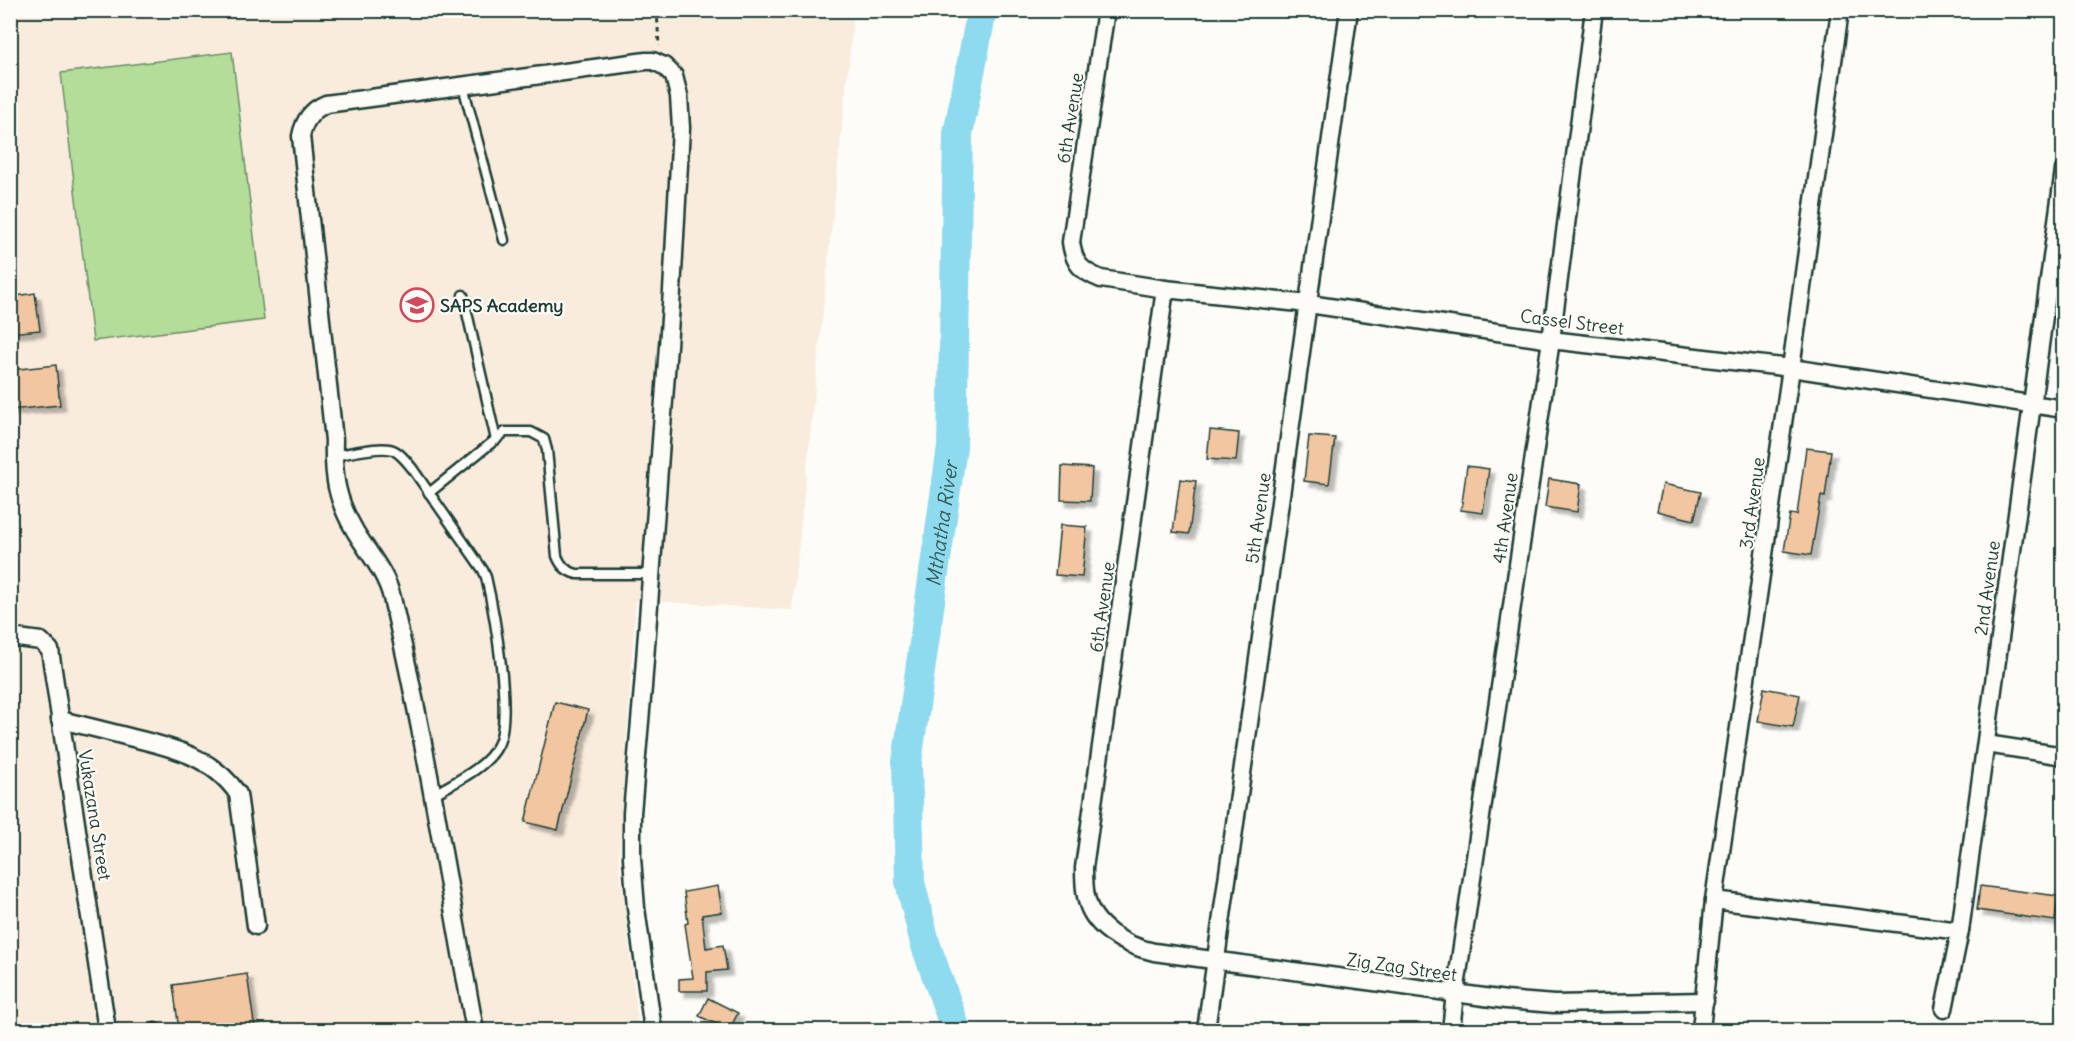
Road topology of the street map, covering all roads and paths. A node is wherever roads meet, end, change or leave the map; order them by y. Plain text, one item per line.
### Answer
1 (657, 10) edge
2 (1106, 10) edge
3 (1349, 10) edge
4 (1594, 10) edge
5 (1840, 10) edge
6 (658, 63) junction
7 (463, 86) junction
8 (2064, 170) edge
9 (504, 240) dead end
10 (1079, 266) joint
11 (1165, 289) junction
12 (463, 295) dead end
13 (1308, 304) junction
14 (1551, 340) junction
15 (1791, 368) junction
16 (2031, 405) junction
17 (2064, 409) edge
18 (496, 440) junction
19 (333, 456) junction
20 (429, 493) junction
21 (651, 574) junction
22 (10, 637) edge
23 (60, 720) junction
24 (1986, 744) junction
25 (2064, 756) edge
26 (433, 795) junction
27 (1714, 900) junction
28 (1103, 925) joint
29 (256, 926) dead end
30 (1960, 931) junction
31 (1215, 961) junction
32 (1455, 994) junction
33 (1705, 1002) junction
34 (1944, 1009) dead end
35 (107, 1030) edge
36 (475, 1030) edge
37 (653, 1030) edge
38 (1206, 1030) edge
39 (1451, 1030) edge
40 (1701, 1030) edge

1 - 6 path
2 - 10 street, 6th Avenue
3 - 13 street, 5th Avenue
4 - 14 street, 4th Avenue
5 - 15 street, 3rd Avenue
6 - 7 street
6 - 21 street
7 - 9 lane
7 - 19 street
8 - 16 street, 2nd Avenue
10 - 11 street, Cassel Street
11 - 13 street, Cassel Street
11 - 28 street, 6th Avenue
12 - 18 lane
13 - 14 street, Cassel Street
13 - 31 street, 5th Avenue
14 - 15 street, Cassel Street
14 - 32 street, 4th Avenue
15 - 16 street, Cassel Street
15 - 27 street, 3rd Avenue
16 - 17 street, Cassel Street
16 - 24 street, 2nd Avenue
18 - 20 lane
18 - 21 lane
19 - 20 lane
19 - 26 street
20 - 26 lane
21 - 37 street
22 - 23 street, Vukazana Street
23 - 29 street
23 - 35 street, Vukazana Street
24 - 25 street
24 - 30 street, 2nd Avenue
26 - 36 street
27 - 30 street
27 - 33 street, 3rd Avenue
28 - 31 street, Zig Zag Street
30 - 34 street, 2nd Avenue
31 - 32 street, Zig Zag Street
31 - 38 street, 5th Avenue
32 - 33 street, Zig Zag Street
32 - 39 street, 4th Avenue
33 - 40 street, 3rd Avenue

